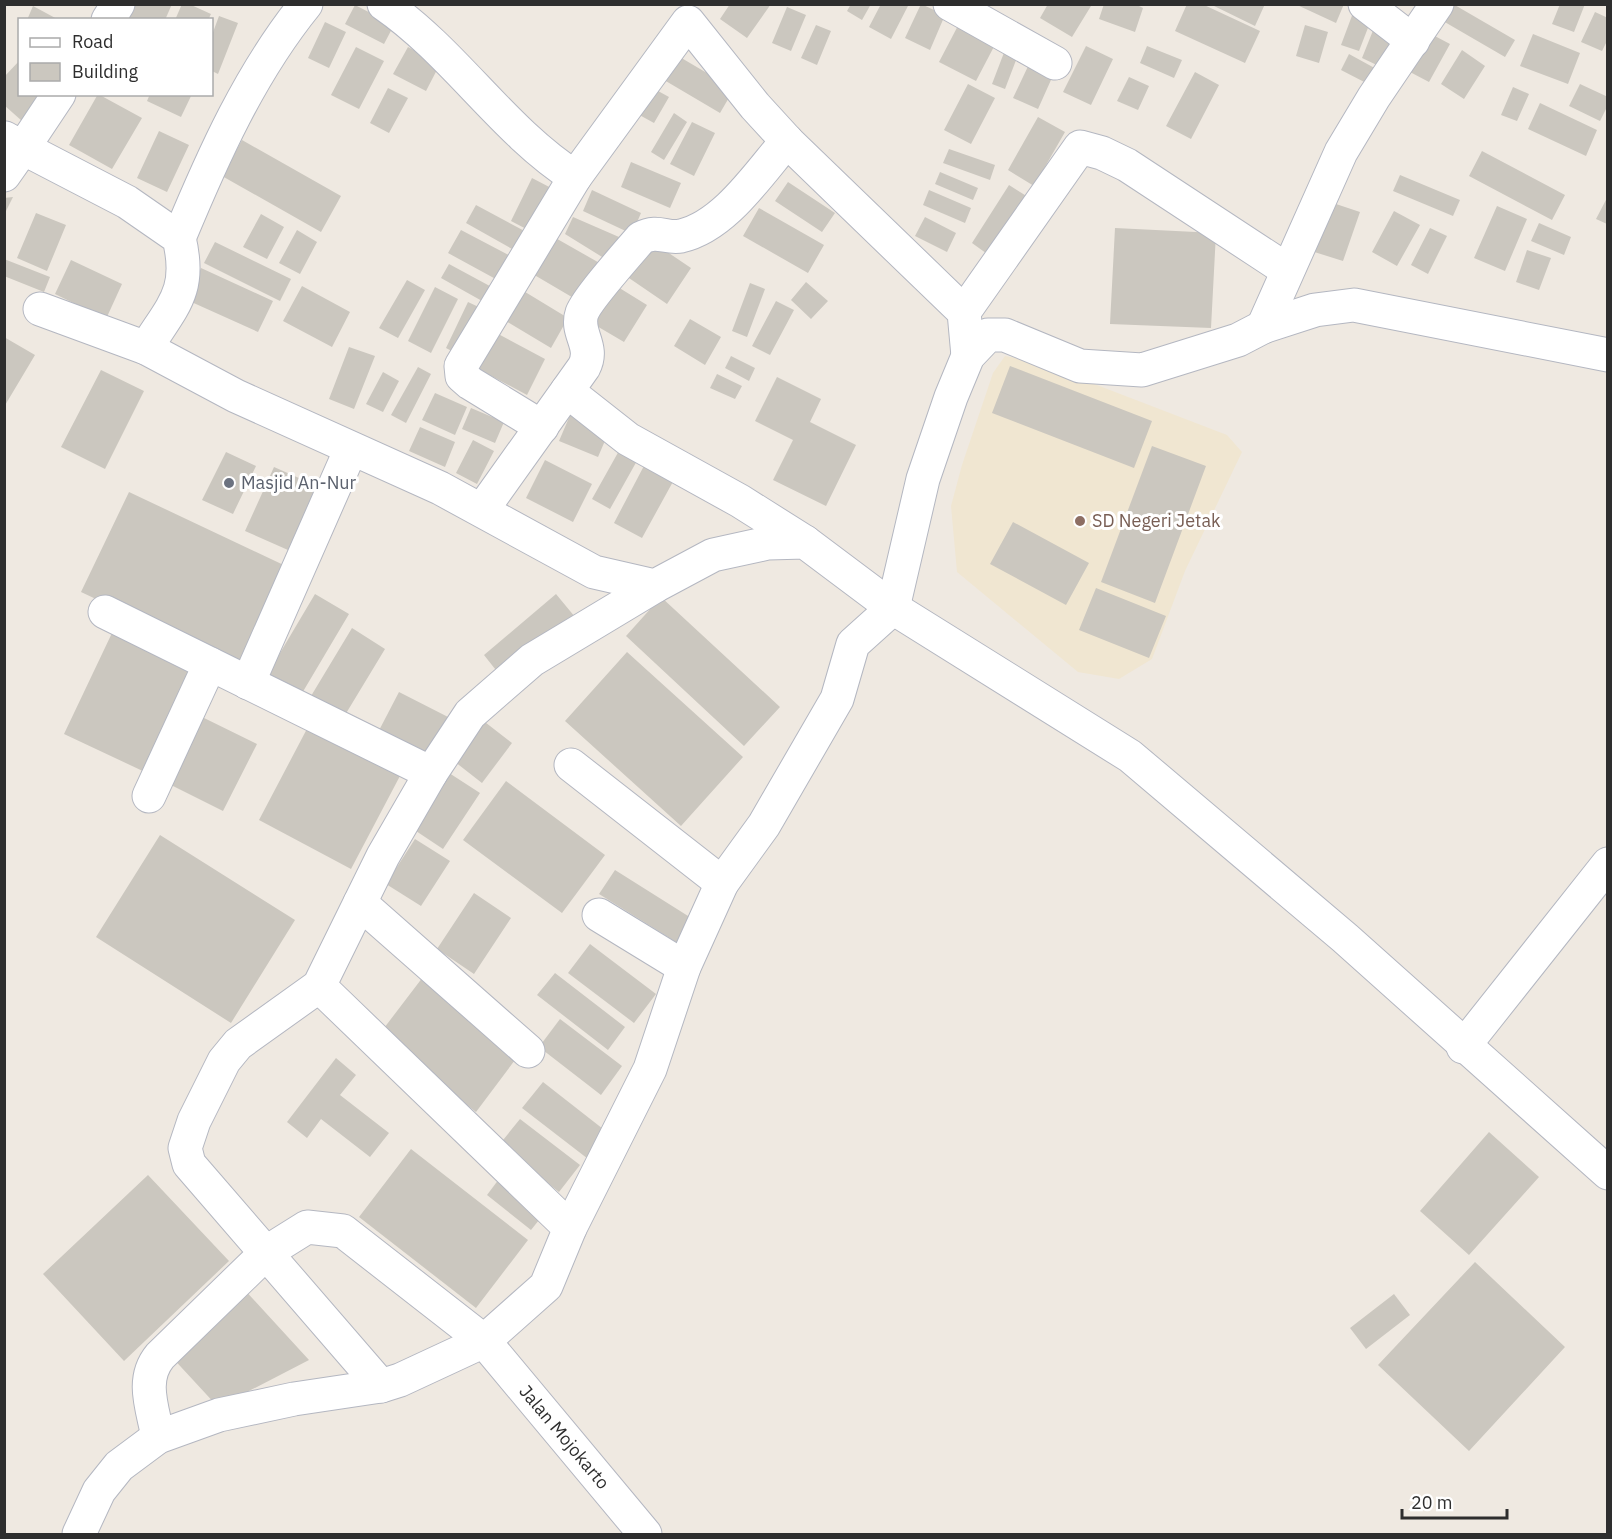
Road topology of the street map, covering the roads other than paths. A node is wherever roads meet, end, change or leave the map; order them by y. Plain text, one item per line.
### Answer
1 (118, 4) edge
2 (306, 4) edge
3 (384, 4) edge
4 (950, 4) edge
5 (1365, 4) edge
6 (1437, 4) edge
7 (688, 10) edge
8 (109, 18) edge
9 (1413, 41) junction
10 (1055, 63) dead end
11 (57, 96) edge
12 (787, 141) junction
13 (14, 143) edge
14 (4, 175) edge
15 (575, 177) junction
16 (179, 238) junction
17 (1287, 270) junction
18 (40, 309) dead end
19 (964, 312) junction
20 (1263, 327) junction
21 (146, 348) junction
22 (968, 356) junction
23 (1608, 356) edge
24 (567, 391) junction
25 (542, 427) junction
26 (351, 449) junction
27 (482, 510) junction
28 (805, 542) junction
29 (655, 586) junction
30 (893, 608) junction
31 (105, 612) dead end
32 (210, 664) junction
33 (248, 683) junction
34 (571, 765) dead end
35 (430, 773) junction
36 (149, 796) dead end
37 (1608, 864) edge
38 (722, 883) junction
39 (360, 903) junction
40 (599, 915) dead end
41 (684, 967) junction
42 (319, 986) junction
43 (1464, 1047) junction
44 (528, 1051) dead end
45 (1608, 1173) edge
46 (570, 1228) junction
47 (267, 1252) junction
48 (484, 1341) junction
49 (381, 1386) junction
50 (158, 1437) junction
51 (79, 1534) edge
52 (645, 1534) edge

1 - 8 street
2 - 16 street
3 - 15 street
4 - 10 street
5 - 9 street
6 - 9 street
7 - 12 street
7 - 15 street
9 - 17 street
11 - 13 street
12 - 19 street
12 - 24 street
13 - 14 street
13 - 16 street
15 - 25 street
16 - 21 street
17 - 19 street
17 - 20 street
18 - 21 street
19 - 22 street
20 - 22 street
20 - 23 street
21 - 26 street
22 - 30 street
24 - 25 street
24 - 28 street
25 - 27 street
26 - 27 street
26 - 33 street
27 - 29 street
28 - 29 street
28 - 30 street
29 - 35 street
30 - 38 street
30 - 43 street
31 - 32 street
32 - 33 street
32 - 36 street
33 - 35 street
34 - 38 street
35 - 39 street
37 - 43 street
38 - 41 street
39 - 42 street
39 - 44 street
40 - 41 street
41 - 46 street
42 - 46 street
42 - 47 street
43 - 45 street
46 - 48 street
47 - 48 street, Jalan Mojokarto
47 - 49 street
47 - 50 street, Jalan Mojokarto
48 - 49 street
48 - 52 street, Jalan Mojokarto
49 - 50 street
50 - 51 street

